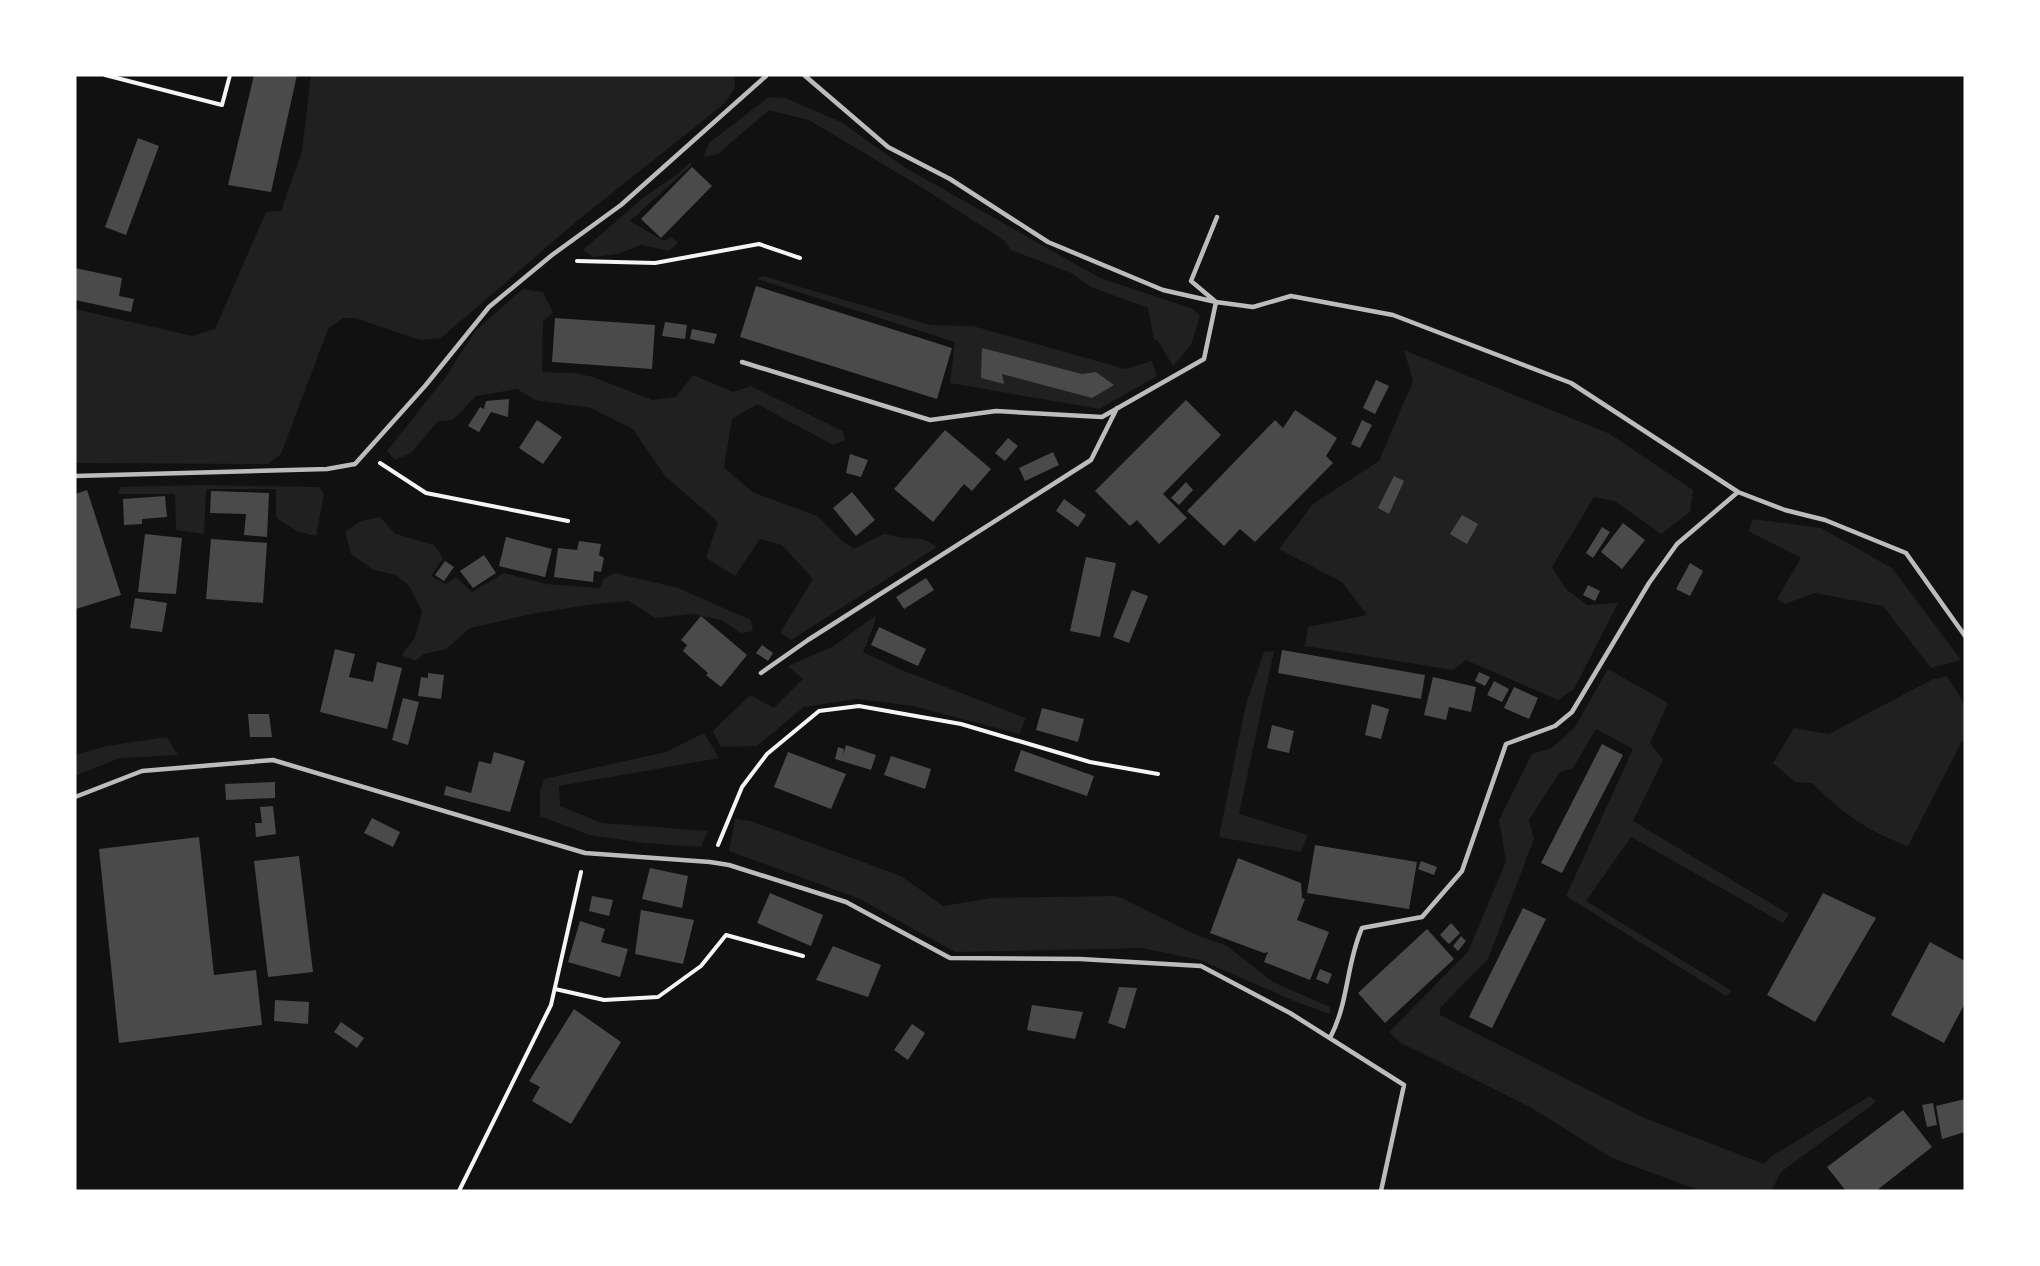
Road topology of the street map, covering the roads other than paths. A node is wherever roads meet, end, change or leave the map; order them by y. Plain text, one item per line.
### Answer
1 (766, 75) edge
2 (804, 75) edge
3 (1217, 217) dead end
4 (1216, 302) junction
5 (742, 362) dead end
6 (1117, 408) junction
7 (75, 476) edge
8 (1738, 492) junction
9 (1965, 636) edge
10 (761, 673) dead end
11 (75, 797) edge
12 (1330, 1038) junction
13 (1381, 1191) edge

1 - 7 lane
2 - 4 lane
3 - 4 lane
4 - 6 lane
4 - 8 lane
5 - 6 lane
6 - 10 lane
8 - 9 lane
8 - 12 lane
11 - 12 lane
12 - 13 lane

